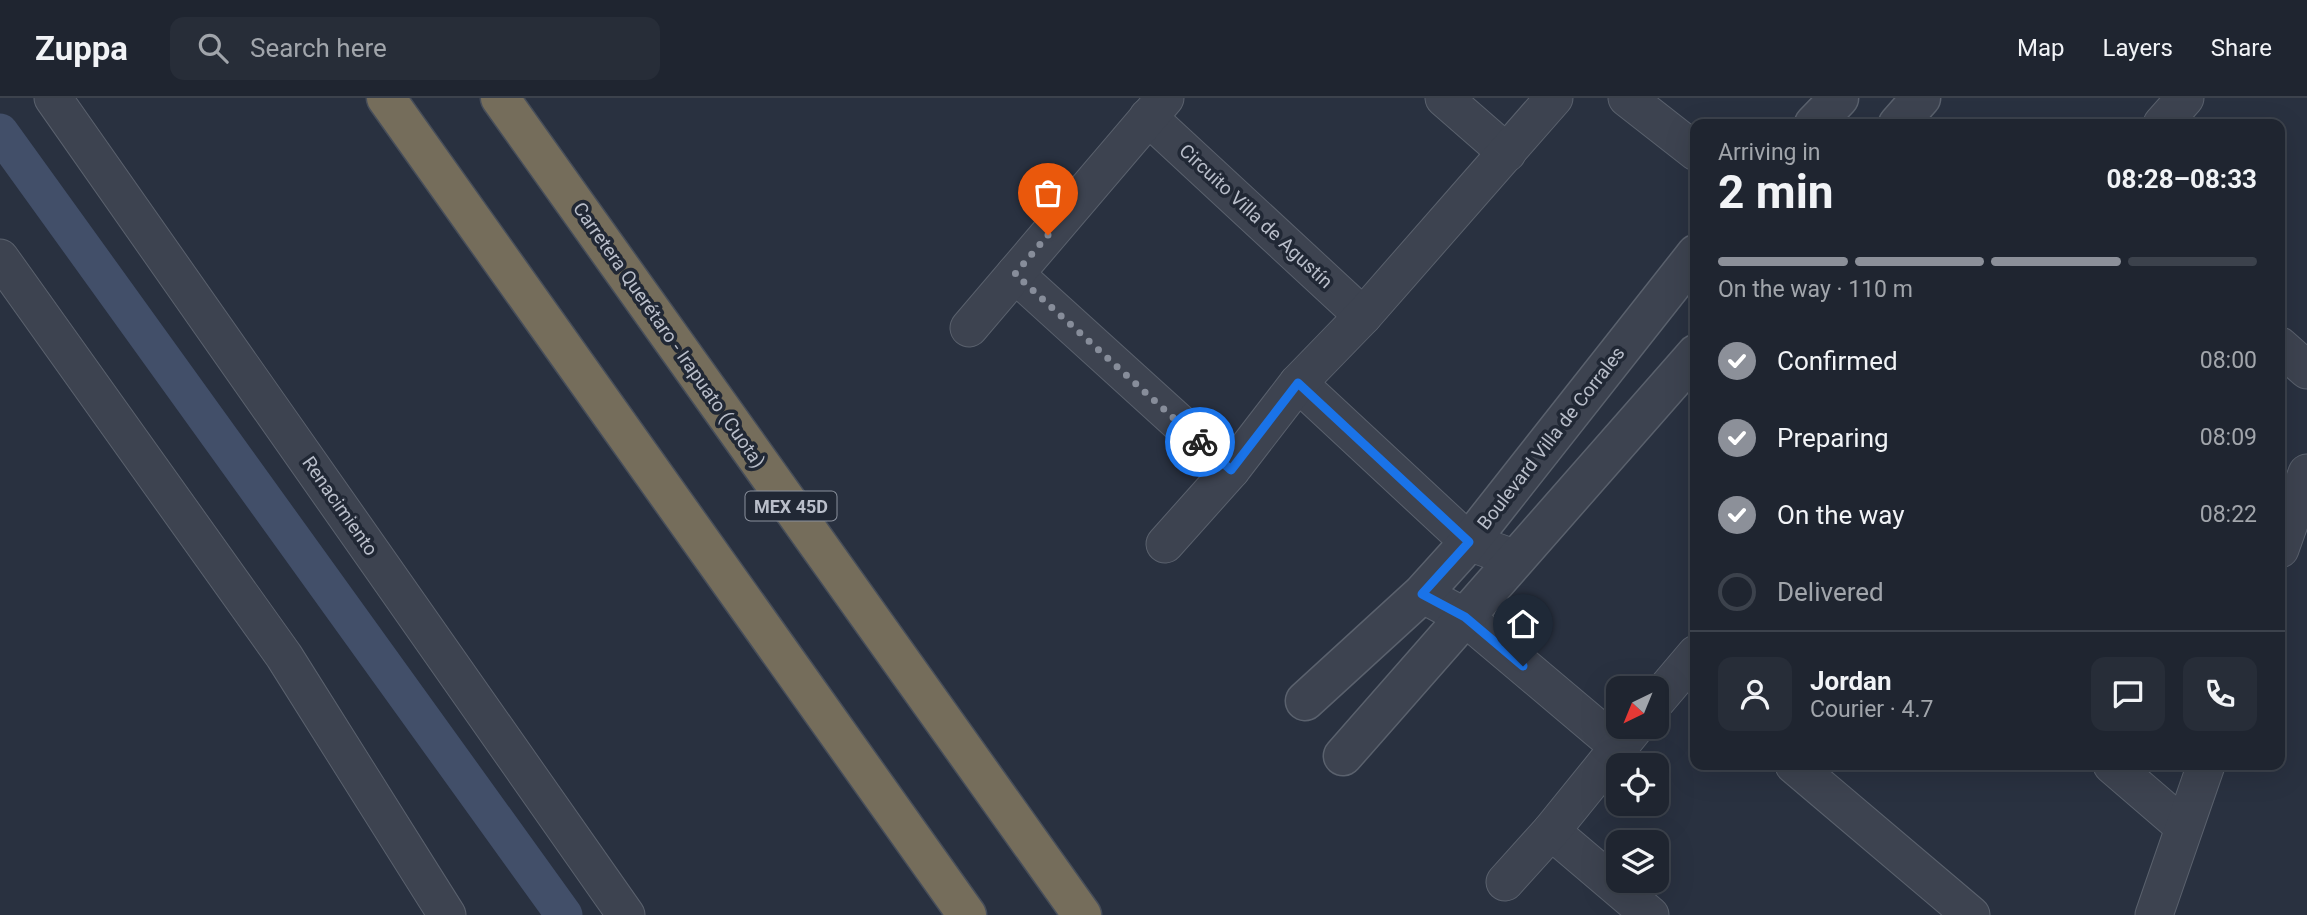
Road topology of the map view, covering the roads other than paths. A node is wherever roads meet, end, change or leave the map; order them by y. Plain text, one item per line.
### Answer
1 (53, 98) edge
2 (386, 98) edge
3 (500, 98) edge
4 (1444, 98) edge
5 (1554, 98) edge
6 (1627, 98) edge
7 (1839, 98) edge
8 (1921, 98) edge
9 (2185, 98) edge
10 (1157, 107) edge
11 (1819, 119) edge
12 (1902, 119) edge
13 (2166, 119) edge
14 (1690, 147) edge
15 (1507, 153) junction
16 (0, 258) edge
17 (1690, 262) edge
18 (1015, 274) junction
19 (1363, 316) junction
20 (969, 328) dead end
21 (2285, 350) edge
22 (1690, 362) edge
23 (2307, 370) edge
24 (1298, 383) junction
25 (1231, 470) junction
26 (2307, 473) edge
27 (2285, 535) edge
28 (1469, 542) junction
29 (1165, 544) dead end
30 (1516, 559) junction
31 (1422, 594) junction
32 (1465, 617) junction
33 (1690, 669) edge
34 (1670, 688) edge
35 (1305, 701) dead end
36 (1606, 721) edge
37 (1626, 739) edge
38 (1343, 756) dead end
39 (1800, 770) edge
40 (2118, 770) edge
41 (2204, 770) edge
42 (2184, 827) junction
43 (1551, 831) junction
44 (1505, 882) dead end
45 (447, 915) edge
46 (626, 915) edge
47 (967, 915) edge
48 (1082, 915) edge
49 (1650, 915) edge
50 (1971, 915) edge
51 (2154, 915) edge

1 - 46 street, Renacimiento
2 - 47 highway
3 - 48 highway, Carretera Querétaro - Irapuato (Cuota) / MEX 45D
4 - 15 street
5 - 15 street
6 - 14 street
7 - 11 street
8 - 12 street
9 - 13 street
10 - 18 street, Circuito Villa de Agustín
10 - 19 street, Circuito Villa de Agustín
15 - 19 street
16 - 45 street
17 - 28 street, Boulevard Villa de Corrales
18 - 20 street, Circuito Villa de Agustín
18 - 25 street
19 - 24 street
21 - 23 street
22 - 30 street
24 - 25 street
24 - 28 street
25 - 29 street
26 - 27 street
28 - 30 street
28 - 31 street, Boulevard Villa de Corrales
30 - 32 street
31 - 32 street
31 - 35 street, Boulevard Villa de Corrales
32 - 36 street
32 - 38 street
33 - 34 street
37 - 43 street
39 - 50 street
40 - 42 street
41 - 42 street
42 - 51 street
43 - 44 street
43 - 49 street

